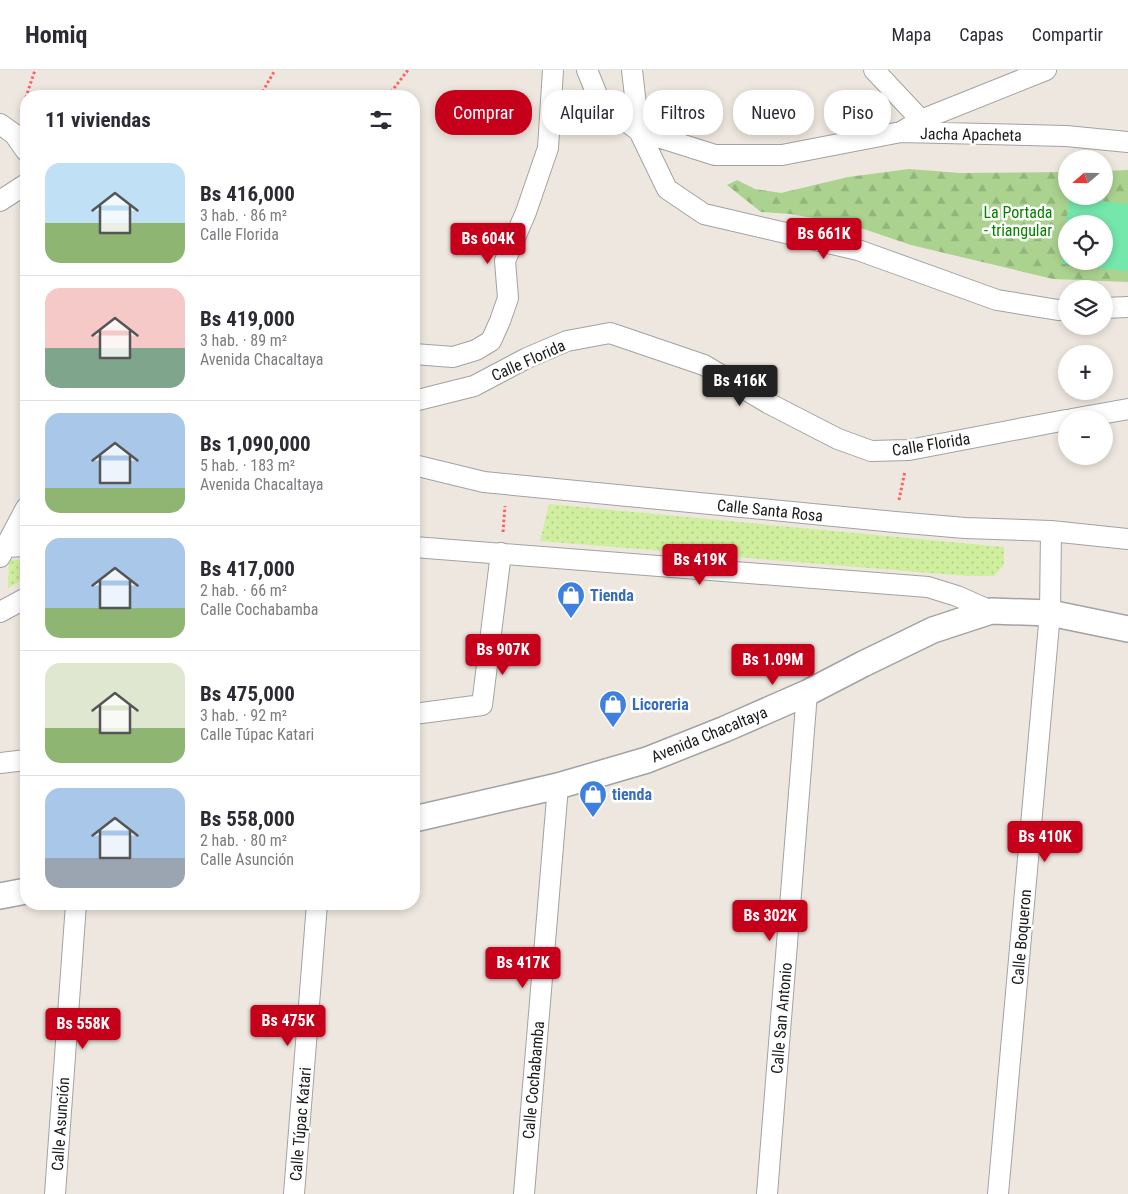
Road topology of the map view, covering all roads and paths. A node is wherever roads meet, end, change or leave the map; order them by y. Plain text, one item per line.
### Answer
1 (35, 70) edge
2 (275, 70) edge
3 (408, 70) edge
4 (553, 70) edge
5 (587, 70) edge
6 (632, 70) edge
7 (874, 70) edge
8 (1046, 70) edge
9 (26, 90) edge
10 (263, 90) edge
11 (393, 90) edge
12 (20, 102) edge
13 (921, 120) junction
14 (7, 129) edge
15 (640, 131) junction
16 (901, 132) junction
17 (1128, 142) edge
18 (20, 144) edge
19 (20, 188) edge
20 (0, 201) edge
21 (1128, 307) edge
22 (1113, 308) edge
23 (1058, 310) edge
24 (420, 354) edge
25 (420, 400) edge
26 (1128, 409) edge
27 (1113, 412) edge
28 (1058, 422) edge
29 (909, 450) junction
30 (420, 466) edge
31 (507, 484) junction
32 (20, 518) edge
33 (895, 522) junction
34 (1051, 531) junction
35 (1128, 539) edge
36 (20, 546) edge
37 (420, 547) edge
38 (1, 548) edge
39 (501, 553) junction
40 (20, 601) edge
41 (991, 611) junction
42 (0, 612) edge
43 (1050, 613) junction
44 (1128, 629) edge
45 (807, 693) junction
46 (420, 713) edge
47 (20, 761) edge
48 (0, 763) edge
49 (558, 786) junction
50 (420, 818) edge
51 (20, 892) edge
52 (0, 896) edge
53 (76, 910) edge
54 (318, 910) edge
55 (55, 1194) edge
56 (294, 1194) edge
57 (524, 1194) edge
58 (767, 1194) edge
59 (998, 1194) edge

1 - 9 path
2 - 10 path
3 - 11 path
4 - 24 street
5 - 15 street
6 - 15 street
7 - 13 street
8 - 13 street
12 - 14 path
13 - 16 street
14 - 18 street
15 - 16 street, Jacha Apacheta
15 - 23 street
16 - 17 street, Jacha Apacheta
19 - 20 street
21 - 22 street
25 - 29 street, Calle Florida
26 - 27 street
28 - 29 street, Calle Florida
29 - 33 path
30 - 31 street, Calle Santa Rosa
31 - 33 street, Calle Santa Rosa
31 - 39 path
32 - 38 street
33 - 34 street, Calle Santa Rosa
34 - 35 street, Calle Santa Rosa
34 - 43 street, Calle Boqueron
36 - 38 street
37 - 39 street, Avenida Chacaltaya
39 - 41 street, Avenida Chacaltaya
39 - 46 street
40 - 42 street
41 - 43 street, Avenida Chacaltaya
41 - 45 street, Avenida Chacaltaya
43 - 44 street, Avenida Chacaltaya
43 - 59 street, Calle Boqueron
45 - 49 street, Avenida Chacaltaya
45 - 58 street, Calle San Antonio
47 - 48 street
49 - 50 street, Avenida Chacaltaya
49 - 57 street, Calle Cochabamba
51 - 52 street
53 - 55 street, Calle Asunción
54 - 56 street, Calle Túpac Katari

